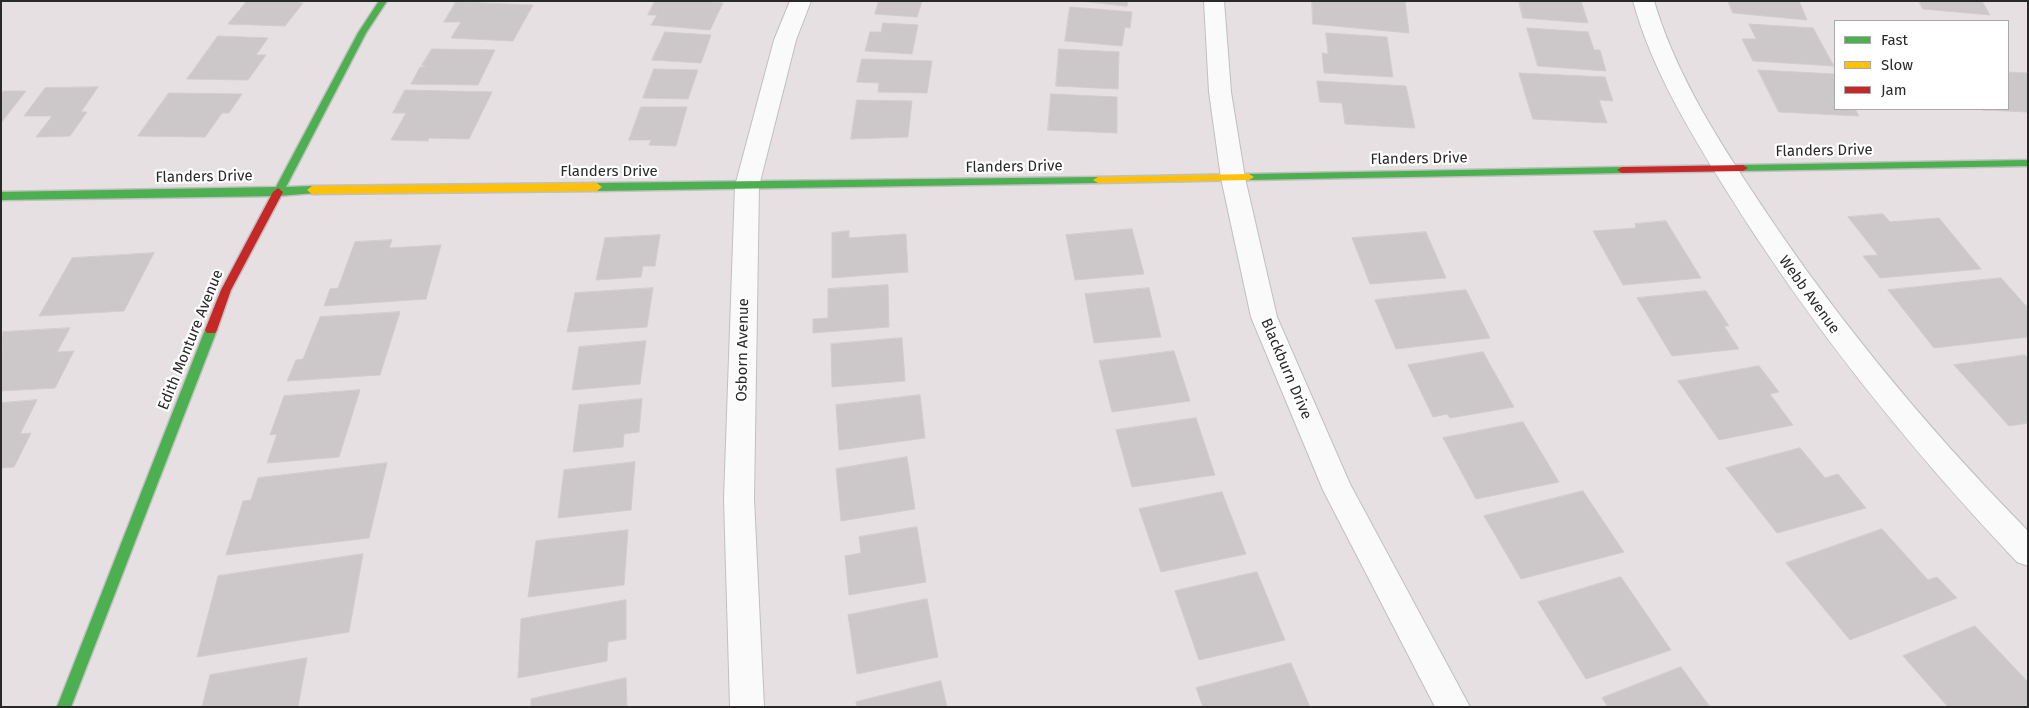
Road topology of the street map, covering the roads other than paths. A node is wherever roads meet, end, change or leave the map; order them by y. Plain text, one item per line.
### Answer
1 (383, 1) edge
2 (801, 1) edge
3 (1214, 1) edge
4 (1643, 1) edge
5 (2028, 163) edge
6 (1724, 168) junction
7 (1233, 178) junction
8 (747, 186) junction
9 (277, 190) junction
10 (1, 196) edge
11 (2028, 552) edge
12 (64, 707) edge
13 (747, 707) edge
14 (1452, 707) edge

1 - 9 street, Edith Monture Avenue
2 - 8 street, Osborn Avenue
3 - 7 street, Blackburn Drive
4 - 6 street, Webb Avenue
5 - 6 street, Flanders Drive
6 - 7 street, Flanders Drive
6 - 11 street, Webb Avenue
7 - 8 street, Flanders Drive
7 - 14 street, Blackburn Drive
8 - 9 street, Flanders Drive
8 - 13 street, Osborn Avenue
9 - 10 street, Flanders Drive
9 - 12 street, Edith Monture Avenue

